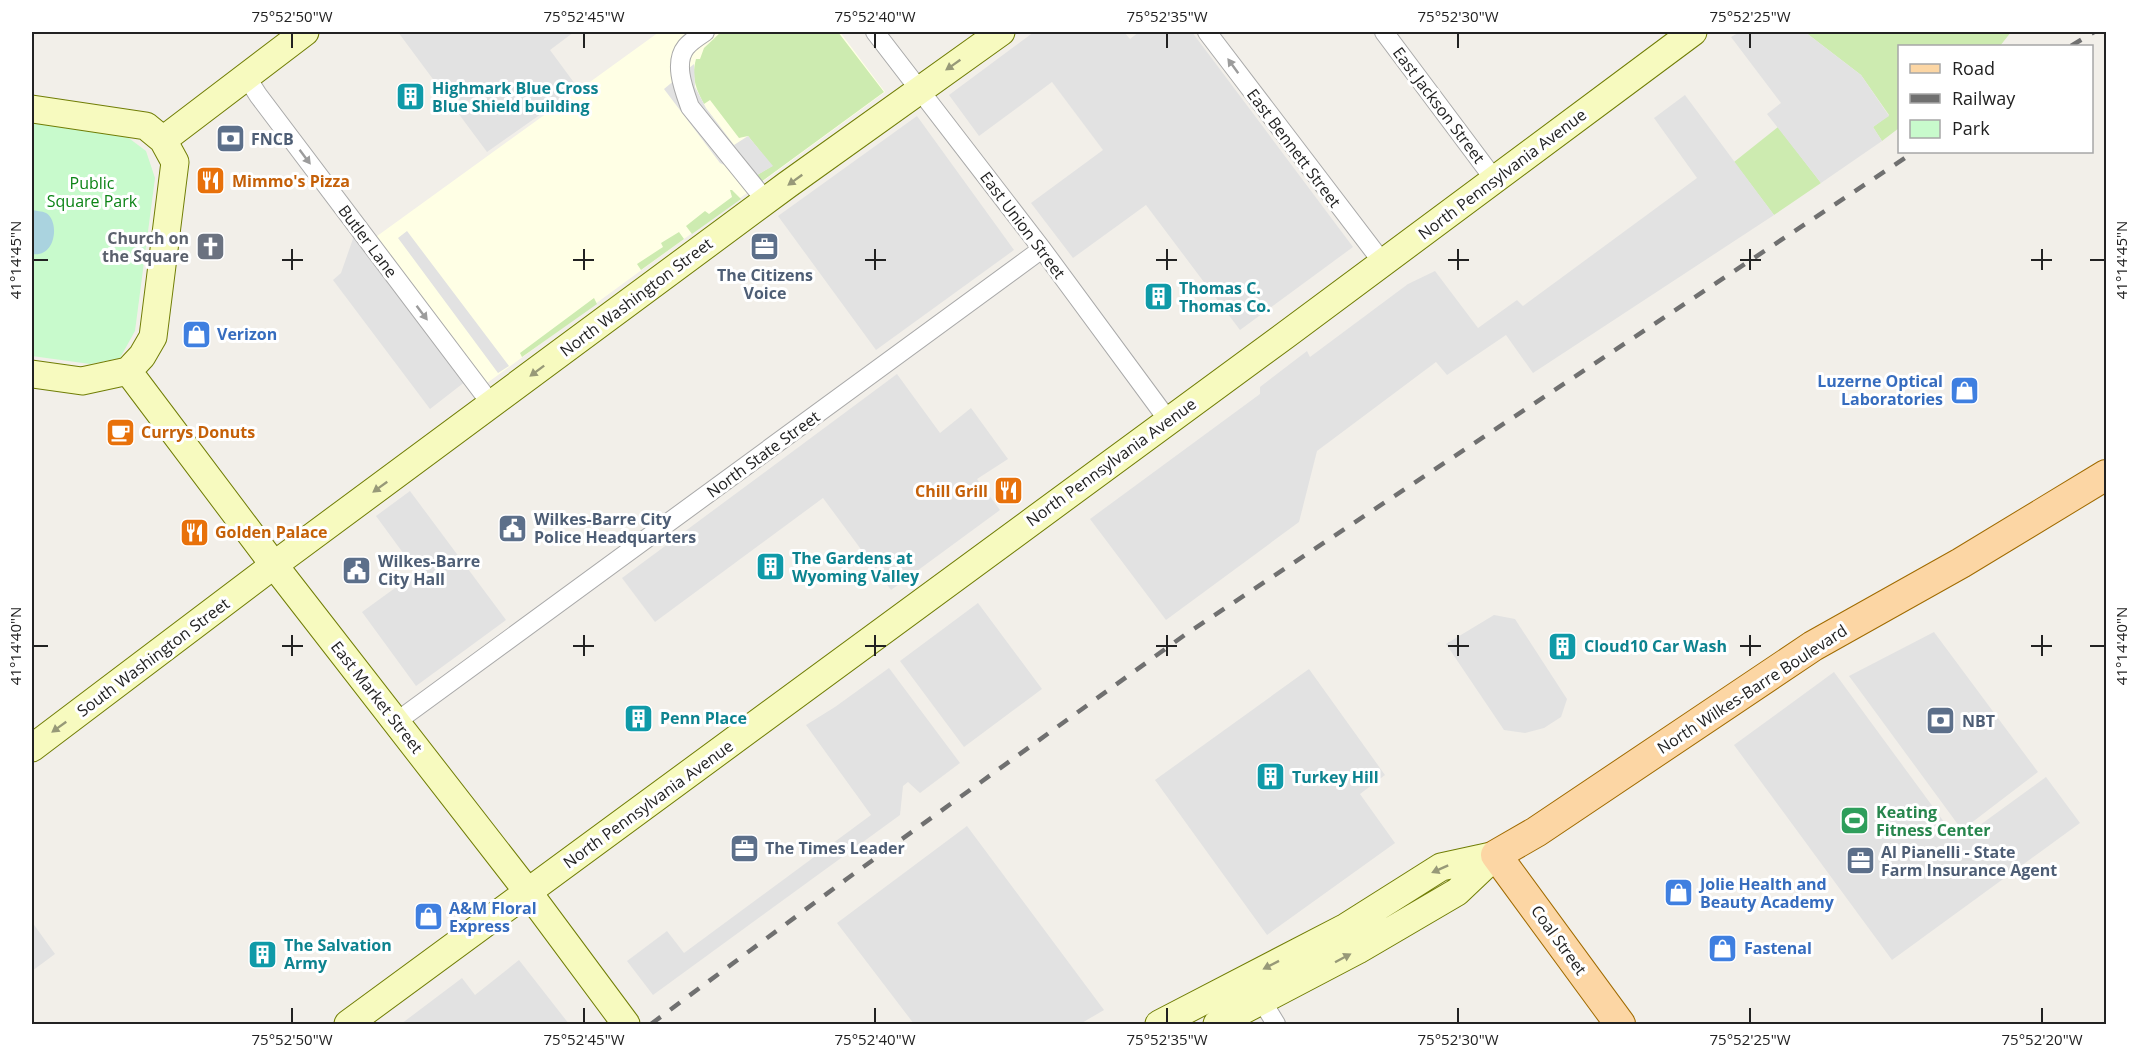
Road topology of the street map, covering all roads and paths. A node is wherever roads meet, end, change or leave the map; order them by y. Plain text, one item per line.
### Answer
1 (303, 32) edge
2 (705, 32) edge
3 (875, 32) edge
4 (1001, 32) edge
5 (1207, 32) edge
6 (1384, 32) edge
7 (1693, 32) edge
8 (246, 76) junction
9 (919, 89) junction
10 (32, 110) edge
11 (163, 140) junction
12 (1494, 180) junction
13 (766, 201) junction
14 (1042, 249) junction
15 (1383, 263) junction
16 (128, 371) junction
17 (32, 374) edge
18 (492, 405) junction
19 (1168, 420) junction
20 (2106, 475) edge
21 (274, 565) junction
22 (396, 722) junction
23 (32, 747) edge
24 (1496, 855) junction
25 (528, 892) junction
26 (1262, 1001) junction
27 (348, 1024) edge
28 (626, 1024) edge
29 (1159, 1024) edge
30 (1217, 1024) edge
31 (1276, 1024) edge
32 (1620, 1024) edge

1 - 8 main road
2 - 13 street
3 - 9 street, East Union Street
4 -> 9 main road, North Washington Street
15 -> 5 street, East Bennett Street
6 - 12 street, East Jackson Street
7 - 12 main road, North Pennsylvania Avenue
8 - 11 main road
8 -> 18 street, Butler Lane
9 -> 13 main road, North Washington Street
9 - 14 street, East Union Street
10 - 11 main road
11 - 16 main road
12 - 15 main road, North Pennsylvania Avenue
13 -> 18 main road, North Washington Street
14 - 19 street, East Union Street
14 - 22 street, North State Street
15 - 19 main road, North Pennsylvania Avenue
16 - 17 main road
16 - 21 main road, East Market Street
18 -> 21 main road, North Washington Street
19 - 25 main road, North Pennsylvania Avenue
20 - 24 main road, North Wilkes-Barre Boulevard
21 - 22 main road, East Market Street
21 -> 23 main road, South Washington Street
22 - 25 main road, East Market Street
26 -> 24 main road, North Wilkes-Barre Boulevard
24 -> 29 main road, North Wilkes-Barre Boulevard
24 - 32 main road, Coal Street
25 - 27 main road, North Pennsylvania Avenue
25 - 28 main road, East Market Street
26 - 30 main road, North Wilkes-Barre Boulevard
26 - 31 street

